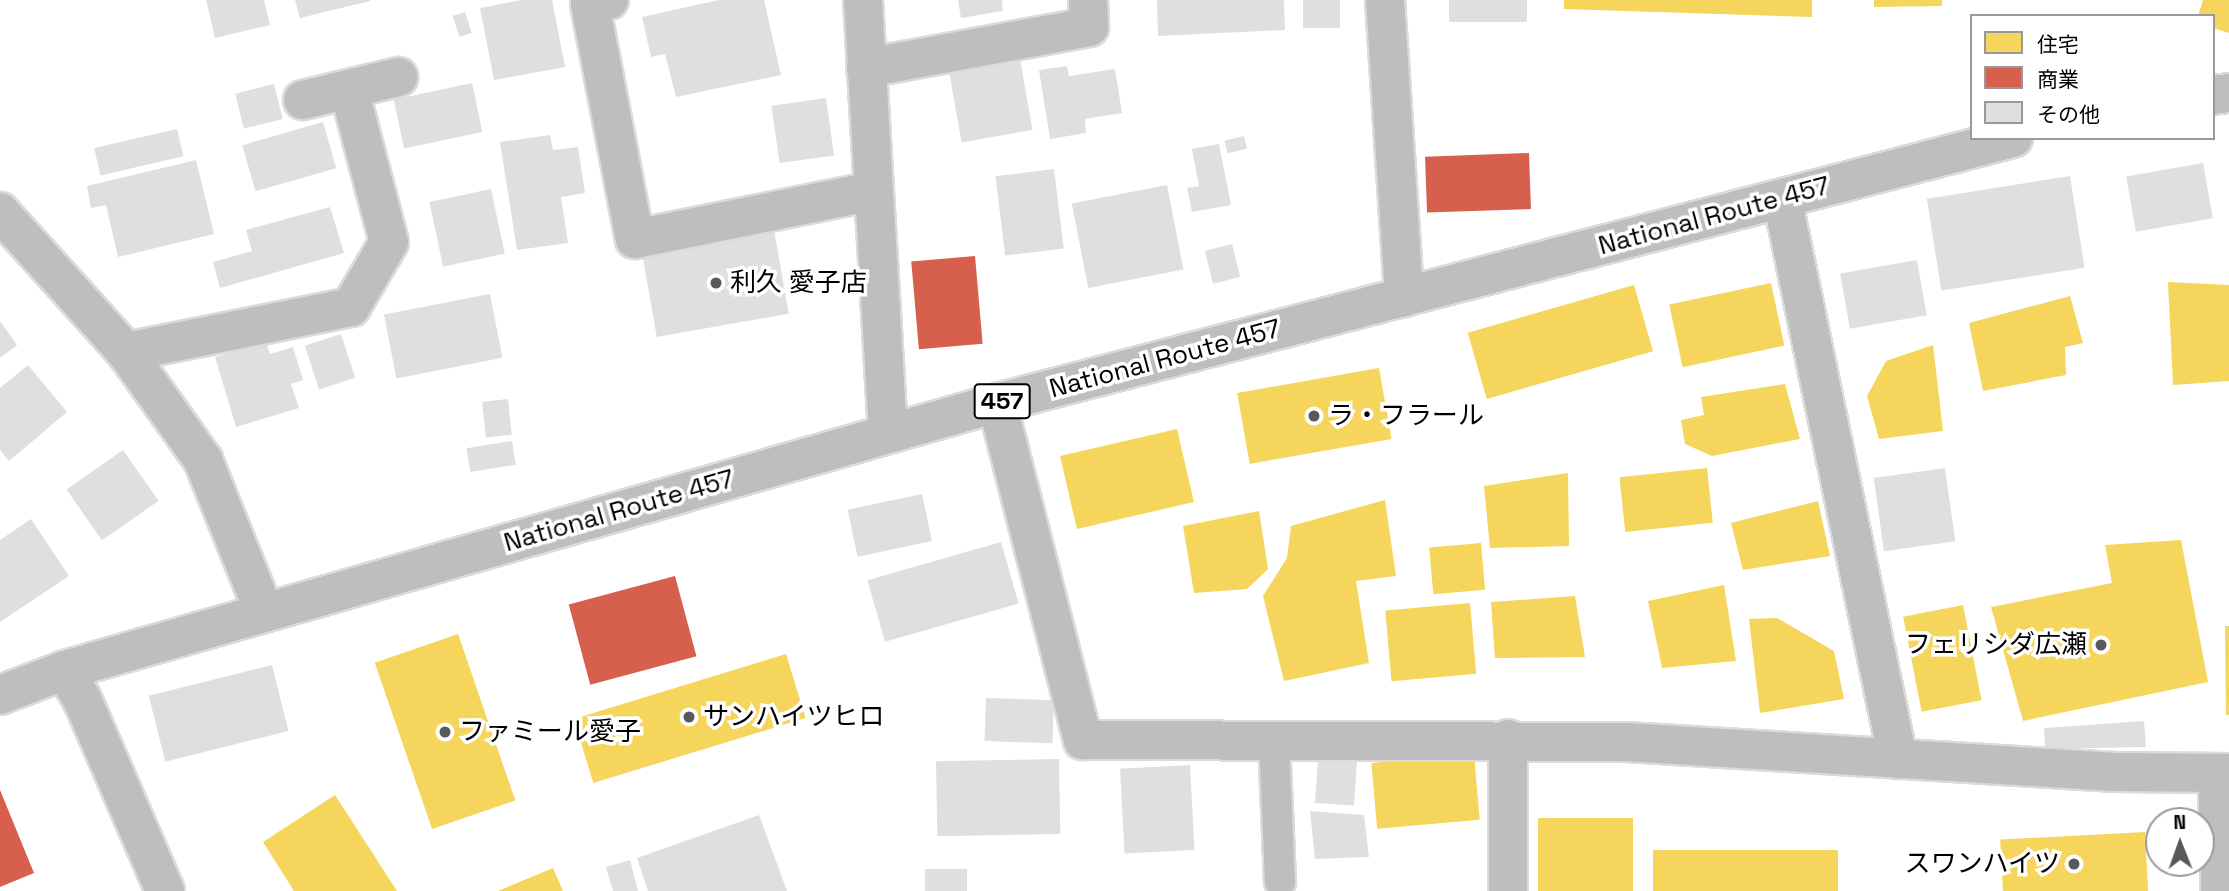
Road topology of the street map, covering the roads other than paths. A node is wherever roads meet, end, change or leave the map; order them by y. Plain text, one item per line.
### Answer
1 (609, 0) edge
2 (863, 0) edge
3 (1088, 0) edge
4 (1385, 0) edge
5 (866, 68) junction
6 (398, 77) dead end
7 (349, 89) junction
8 (303, 100) dead end
9 (2005, 140) edge
10 (872, 191) junction
11 (1782, 198) junction
12 (0, 212) edge
13 (1404, 297) junction
14 (126, 352) junction
15 (997, 402) junction
16 (888, 433) junction
17 (264, 612) junction
18 (65, 670) junction
19 (0, 695) edge
20 (1274, 739) junction
21 (1508, 739) junction
22 (1898, 759) junction
23 (2221, 773) edge
24 (1280, 882) dead end
25 (165, 891) edge
26 (1508, 891) edge
27 (2216, 891) edge

1 - 10 main road
2 - 5 main road
3 - 5 main road
4 - 13 main road
5 - 10 main road
6 - 7 main road
7 - 8 main road
7 - 14 main road
9 - 11 main road, National Route 457 / 457
10 - 16 main road
11 - 13 main road, National Route 457 / 457
11 - 22 main road
12 - 14 main road
13 - 15 main road, National Route 457 / 457
14 - 17 main road
15 - 16 main road, National Route 457 / 457
15 - 20 main road
16 - 17 main road, National Route 457 / 457
17 - 18 main road, National Route 457 / 457
18 - 19 main road, National Route 457 / 457
18 - 25 main road
20 - 21 main road
20 - 24 lane
21 - 22 main road
21 - 26 main road
22 - 23 main road
23 - 27 lane

